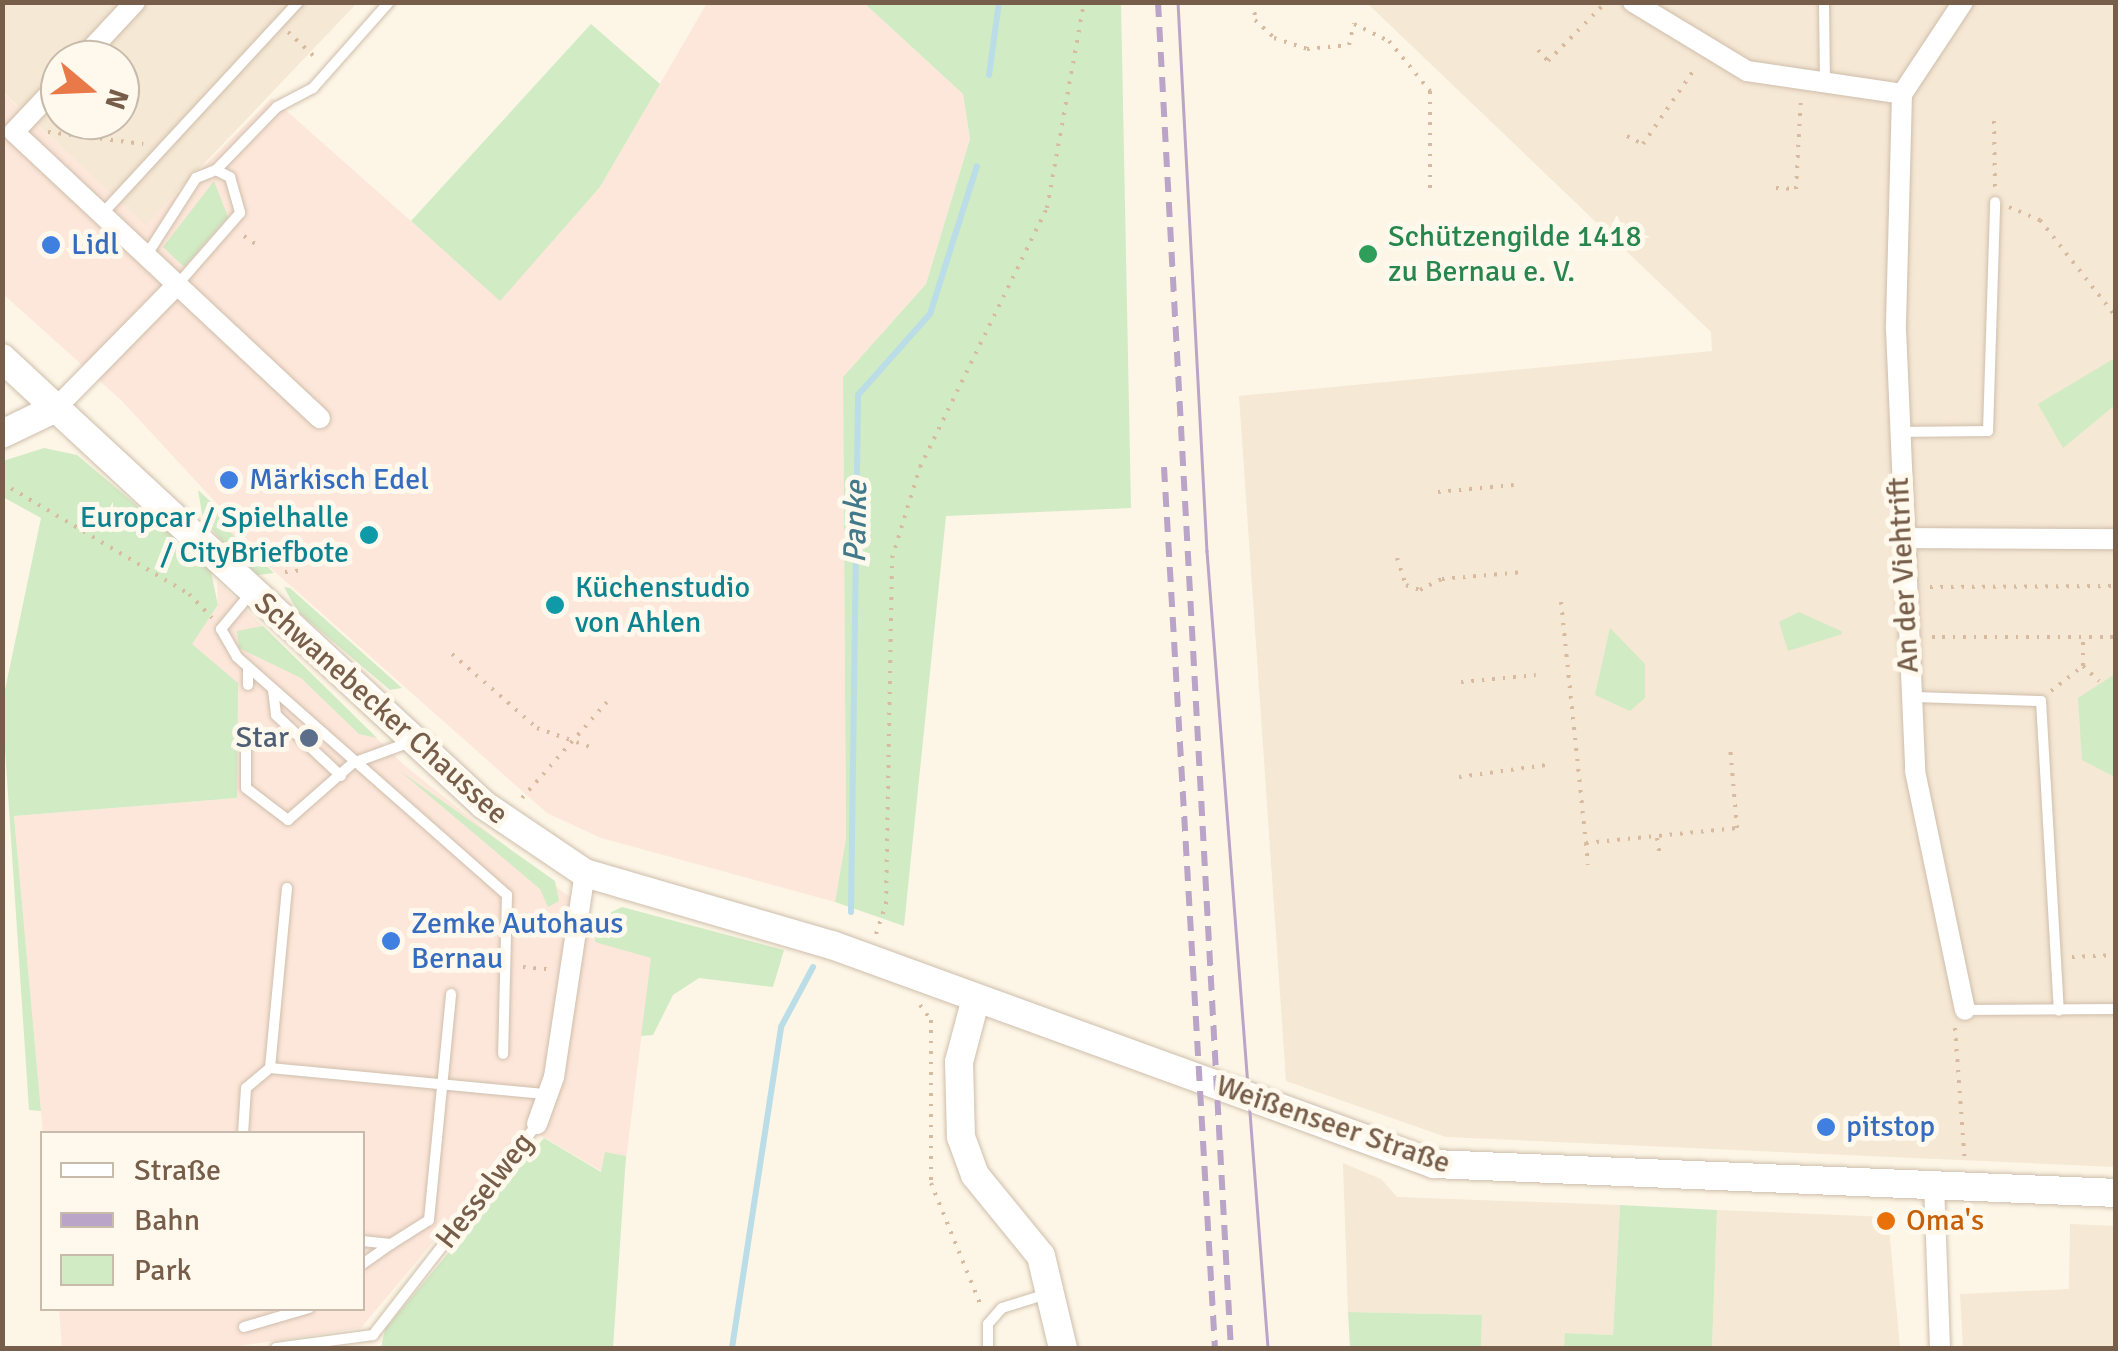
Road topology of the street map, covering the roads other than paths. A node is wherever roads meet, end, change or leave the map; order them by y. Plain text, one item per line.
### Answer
1 (135, 2) edge
2 (298, 2) edge
3 (389, 2) edge
4 (1632, 2) edge
5 (1824, 2) edge
6 (1964, 2) edge
7 (100, 40) edge
8 (1825, 83) junction
9 (1902, 94) junction
10 (40, 104) edge
11 (216, 170) junction
12 (1995, 202) road end
13 (102, 214) junction
14 (146, 256) junction
15 (177, 285) junction
16 (2, 358) edge
17 (56, 408) junction
18 (320, 418) dead end
19 (1897, 432) junction
20 (2, 434) edge
21 (1902, 538) junction
22 (2116, 539) edge
23 (252, 592) junction
24 (248, 666) junction
25 (248, 685) dead end
26 (273, 689) junction
27 (1910, 697) junction
28 (414, 741) junction
29 (246, 744) dead end
30 (354, 763) junction
31 (341, 776) junction
32 (585, 872) junction
33 (287, 888) dead end
34 (450, 994) dead end
35 (976, 998) junction
36 (2116, 1009) edge
37 (1959, 1010) joint
38 (2058, 1010) junction
39 (502, 1054) dead end
40 (270, 1068) junction
41 (442, 1084) junction
42 (548, 1094) junction
43 (537, 1124) joint
44 (243, 1131) edge
45 (1934, 1184) junction
46 (2116, 1192) edge
47 (365, 1240) edge
48 (390, 1244) junction
49 (365, 1262) edge
50 (1052, 1293) junction
51 (299, 1311) edge
52 (244, 1327) dead end
53 (373, 1335) junction
54 (276, 1348) edge
55 (373, 1348) edge
56 (988, 1348) edge
57 (1063, 1348) edge
58 (1940, 1348) edge

1 - 7 street
2 - 13 lane
3 - 11 lane
4 - 8 street
5 - 8 lane
6 - 9 street
8 - 9 street
9 - 19 street, An der Viehtrift
10 - 13 street
11 - 14 lane
11 - 15 lane
12 - 19 lane
13 - 14 street
14 - 15 street
15 - 17 street
15 - 18 street
16 - 17 main road, Schwanebecker Chaussee
17 - 20 main road
17 - 23 main road, Schwanebecker Chaussee
19 - 21 street, An der Viehtrift
21 - 22 street
21 - 27 street, An der Viehtrift
23 - 24 lane
23 - 28 main road, Schwanebecker Chaussee
24 - 25 lane
24 - 26 lane
26 - 30 lane
26 - 31 lane
27 - 37 street, An der Viehtrift
27 - 38 lane
28 - 30 lane
28 - 32 main road, Schwanebecker Chaussee
29 - 31 lane
30 - 31 lane
30 - 39 lane
32 - 35 main road, Weißenseer Straße
32 - 42 street, Hesselweg
33 - 40 lane
34 - 41 lane
35 - 45 main road, Weißenseer Straße
35 - 50 main road
36 - 38 lane
37 - 38 lane
40 - 41 lane
40 - 44 lane
41 - 42 lane
41 - 48 lane
42 - 43 street, Hesselweg
43 - 53 lane, Hesselweg
45 - 46 main road, Weißenseer Straße
45 - 58 street
47 - 48 lane
48 - 49 lane
50 - 56 lane
50 - 57 main road
51 - 52 lane
53 - 54 lane
53 - 55 lane

